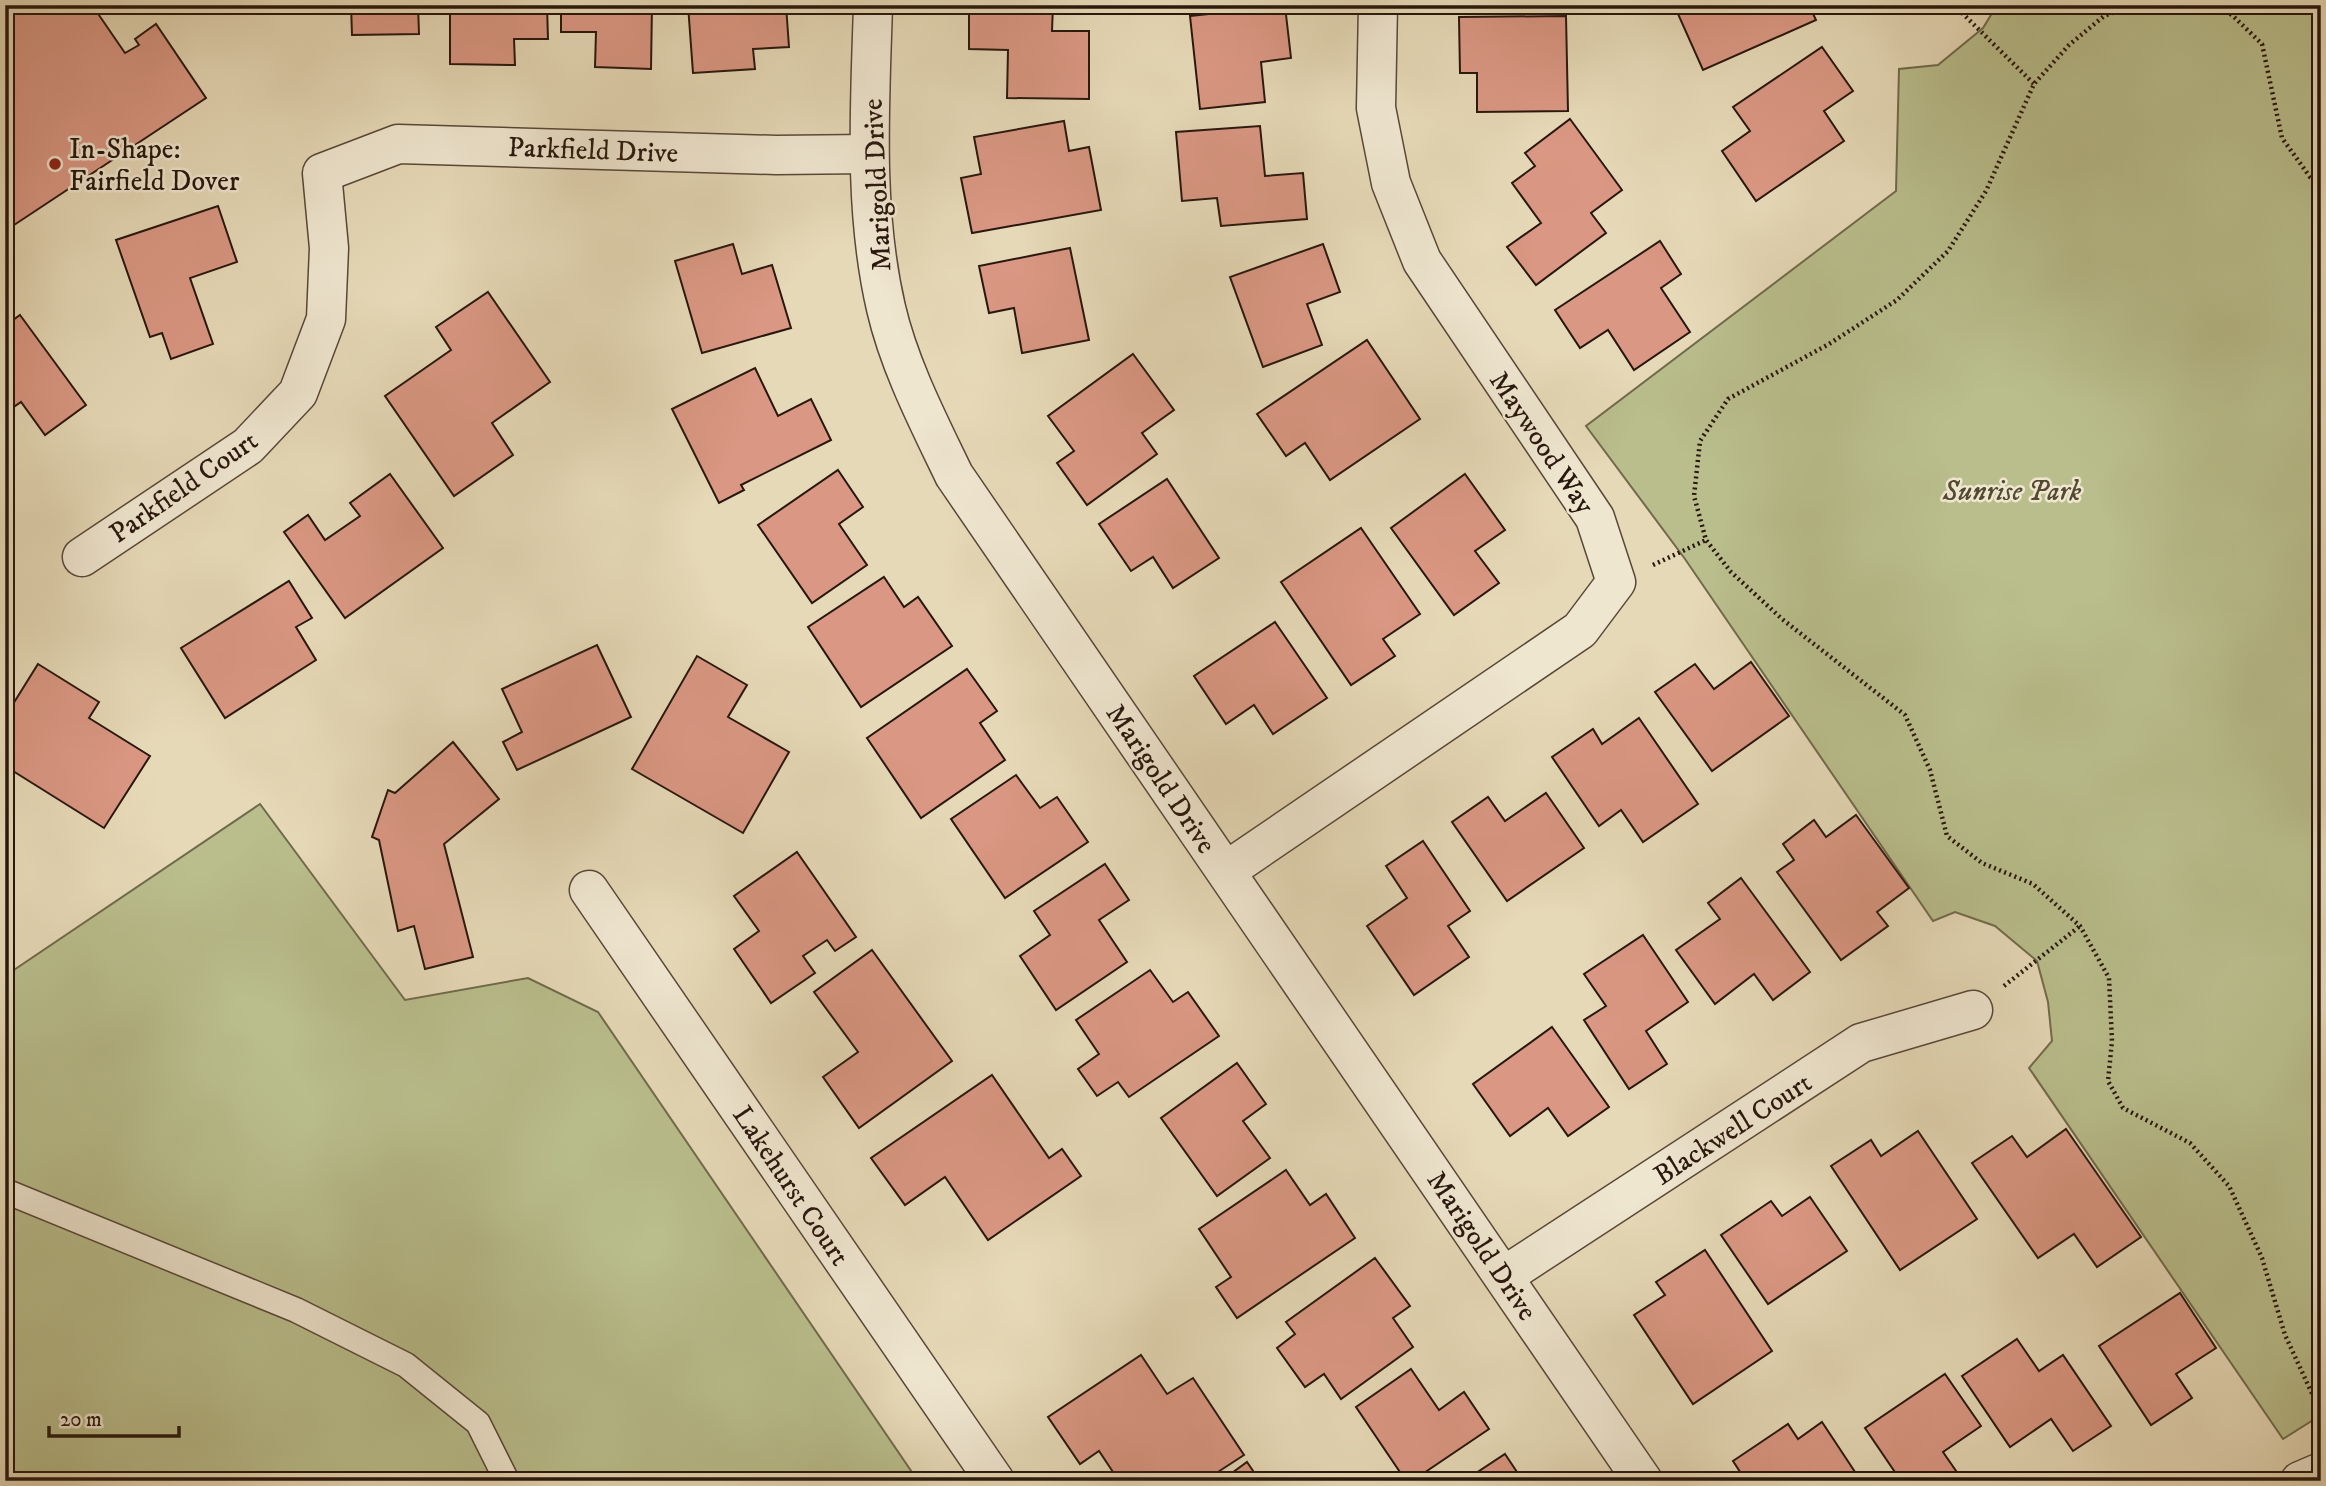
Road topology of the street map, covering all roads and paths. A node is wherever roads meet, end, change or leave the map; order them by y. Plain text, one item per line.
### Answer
1 (873, 5) edge
2 (1378, 5) edge
3 (1954, 5) edge
4 (2134, 5) edge
5 (2216, 5) edge
6 (2034, 84) junction
7 (869, 154) junction
8 (322, 173) joint
9 (2321, 183) edge
10 (1706, 540) junction
11 (82, 557) dead end
12 (1616, 582) junction
13 (1226, 871) junction
14 (589, 890) dead end
15 (2080, 926) junction
16 (1973, 1010) joint
17 (5, 1191) edge
18 (1504, 1276) junction
19 (2321, 1412) edge
20 (2321, 1472) edge
21 (507, 1481) edge
22 (995, 1481) edge
23 (1643, 1481) edge
24 (2300, 1481) edge

1 - 7 street, Marigold Drive
2 - 12 street, Maywood Way
3 - 6 path
4 - 6 path
5 - 9 path
6 - 10 path
7 - 8 street, Parkfield Drive
7 - 13 street, Marigold Drive
8 - 11 street, Parkfield Court
10 - 12 path
10 - 15 path
12 - 13 street
13 - 18 street, Marigold Drive
14 - 22 street, Lakehurst Court
15 - 16 path
15 - 19 path
16 - 18 street, Blackwell Court
17 - 21 lane
18 - 23 street, Marigold Drive
20 - 24 street

